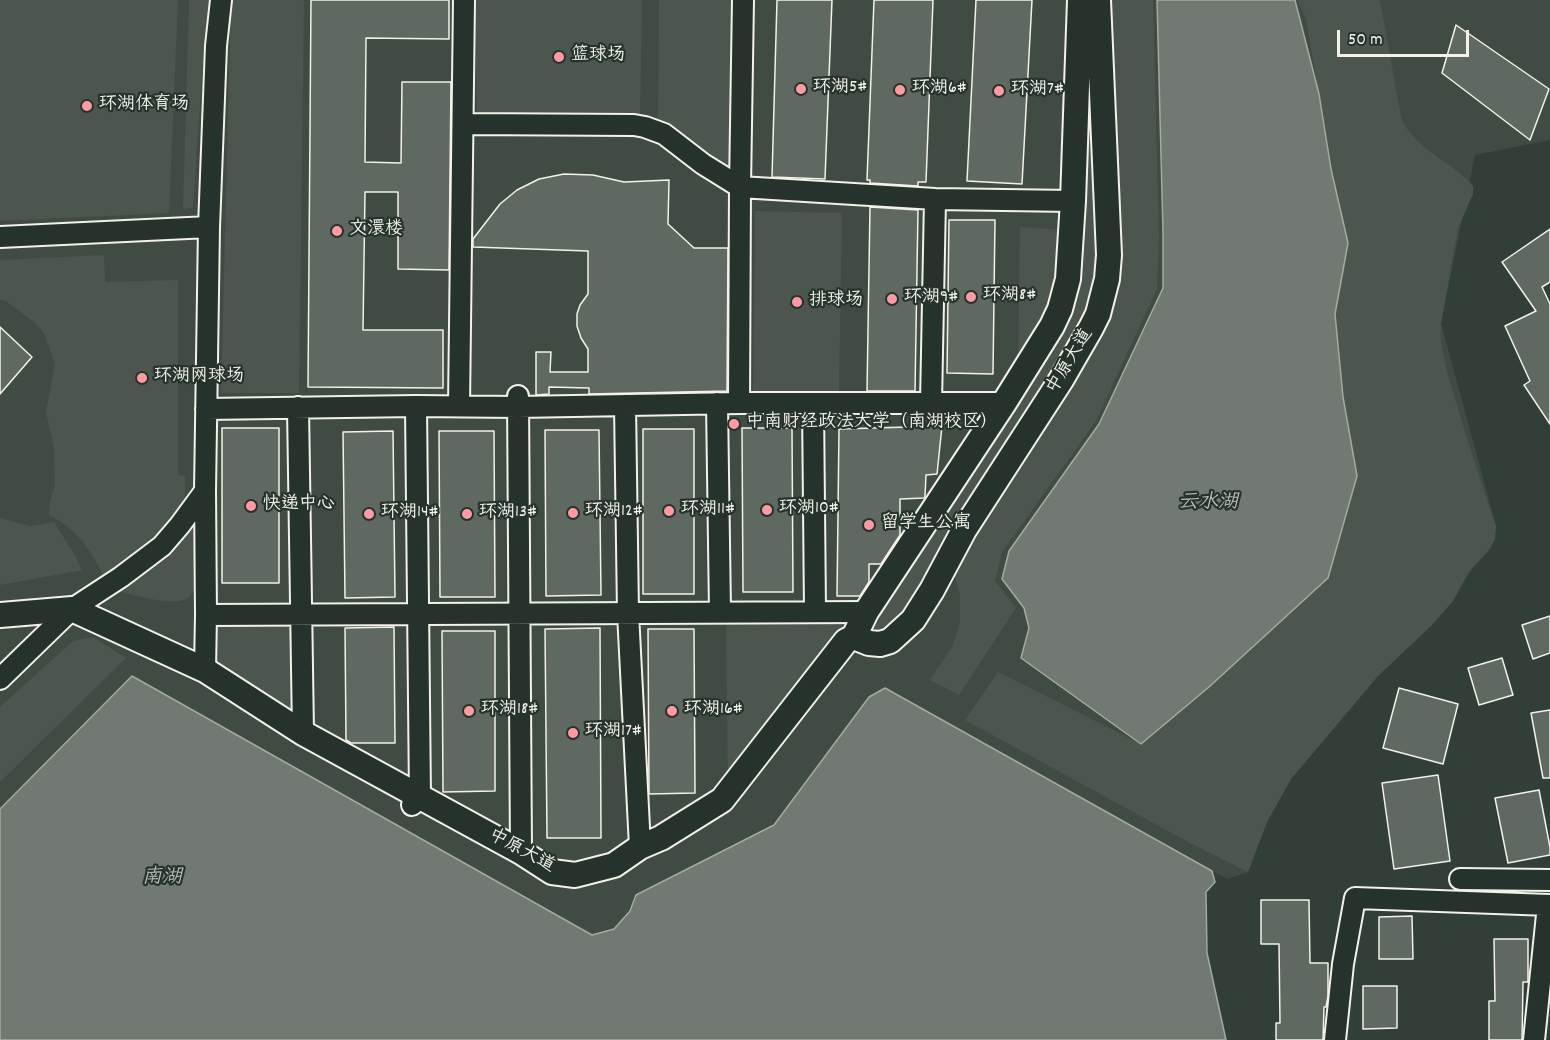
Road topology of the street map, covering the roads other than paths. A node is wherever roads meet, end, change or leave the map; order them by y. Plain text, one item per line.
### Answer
1 (221, 0) edge
2 (464, 0) edge
3 (743, 0) edge
4 (1080, 0) edge
5 (1098, 0) edge
6 (463, 124) junction
7 (740, 187) junction
8 (935, 199) junction
9 (1073, 201) junction
10 (209, 227) junction
11 (0, 237) edge
12 (1036, 329) dead end
13 (1034, 355) junction
14 (518, 400) junction
15 (717, 403) junction
16 (739, 403) junction
17 (813, 403) junction
18 (931, 403) junction
19 (1004, 403) junction
20 (625, 405) junction
21 (416, 406) junction
22 (459, 406) junction
23 (298, 407) junction
24 (206, 409) junction
25 (205, 491) junction
26 (72, 609) junction
27 (815, 611) junction
28 (720, 612) junction
29 (866, 612) junction
30 (520, 613) junction
31 (628, 613) junction
32 (419, 614) junction
33 (0, 615) edge
34 (206, 615) junction
35 (302, 615) junction
36 (854, 638) junction
37 (205, 670) junction
38 (0, 679) edge
39 (303, 733) junction
40 (416, 801) junction
41 (640, 847) junction
42 (521, 852) junction
43 (1460, 879) dead end
44 (1550, 880) edge
45 (1549, 905) edge
46 (1335, 1040) edge
47 (1534, 1040) edge

1 - 10 street
2 - 6 street
3 - 7 street
4 - 9 main road, 中原大道
5 - 36 main road, 中原大道
6 - 7 street
6 - 22 street
7 - 8 street
7 - 16 street
8 - 9 street
8 - 18 street
9 - 13 main road, 中原大道
10 - 11 street
10 - 24 street
12 - 13 street
13 - 19 main road, 中原大道
14 - 20 street
14 - 22 street
14 - 30 street
15 - 16 street
15 - 20 street
15 - 28 street
16 - 17 street
17 - 18 street
17 - 27 street
18 - 19 street
19 - 29 main road, 中原大道
20 - 31 street
21 - 22 street
21 - 23 street
21 - 32 street
23 - 24 street
23 - 35 street
24 - 25 street
25 - 26 street
25 - 34 street
26 - 33 main road
26 - 37 main road, 中原大道
26 - 38 street
27 - 28 street
27 - 29 street
28 - 31 street
29 - 36 main road, 中原大道
30 - 31 street
30 - 32 street
30 - 42 street
31 - 41 street
32 - 35 street
32 - 40 street
34 - 35 street
34 - 37 street
35 - 39 street
36 - 41 main road, 中原大道
37 - 39 main road, 中原大道
39 - 40 main road, 中原大道
40 - 42 main road, 中原大道
41 - 42 main road, 中原大道
43 - 44 street
45 - 46 street
45 - 47 street

